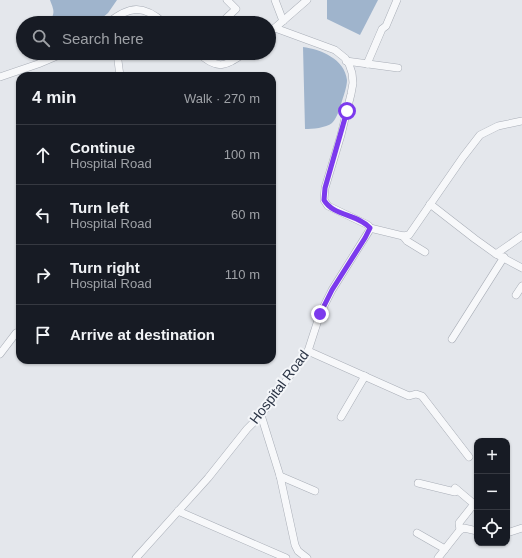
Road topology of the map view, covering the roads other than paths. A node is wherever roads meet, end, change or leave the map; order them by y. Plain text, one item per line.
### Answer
1 (227, 0) edge
2 (275, 0) edge
3 (308, 0) edge
4 (397, 0) edge
5 (119, 16) edge
6 (155, 16) edge
7 (228, 16) edge
8 (283, 21) junction
9 (276, 27) edge
10 (276, 28) edge
11 (46, 60) edge
12 (118, 60) edge
13 (207, 60) edge
14 (234, 60) edge
15 (346, 61) junction
16 (367, 64) junction
17 (398, 68) dead end
18 (21, 70) joint
19 (119, 72) edge
20 (0, 77) edge
21 (522, 122) edge
22 (430, 204) junction
23 (370, 228) junction
24 (403, 236) junction
25 (522, 236) edge
26 (424, 252) dead end
27 (496, 254) junction
28 (504, 257) junction
29 (522, 268) edge
30 (522, 286) edge
31 (516, 295) dead end
32 (16, 333) dead end
33 (452, 338) dead end
34 (308, 351) junction
35 (0, 354) edge
36 (365, 376) junction
37 (261, 415) junction
38 (340, 417) dead end
39 (469, 457) dead end
40 (280, 476) junction
41 (418, 483) dead end
42 (315, 491) dead end
43 (178, 511) junction
44 (522, 528) edge
45 (460, 530) junction
46 (474, 530) edge
47 (510, 532) edge
48 (417, 533) dead end
49 (446, 549) junction
50 (136, 558) edge
51 (286, 558) edge
52 (307, 558) edge
53 (438, 558) edge

1 - 7 street
2 - 8 street
3 - 8 street
4 - 16 street
5 - 6 street
8 - 9 street
10 - 15 street
11 - 18 street
12 - 19 street
13 - 14 street
15 - 16 street
15 - 23 street
16 - 17 street
18 - 20 street
21 - 22 street
22 - 24 street
22 - 27 street
23 - 24 street
23 - 34 street, Hospital Road
24 - 26 street
25 - 27 street
27 - 28 street
28 - 29 street
28 - 33 street
30 - 31 street
32 - 35 street
34 - 36 street
34 - 37 street, Hospital Road
36 - 38 street
36 - 39 street
37 - 40 street
37 - 43 street, Hospital Road
40 - 42 street
40 - 52 street
41 - 45 street
43 - 50 street, Hospital Road
43 - 51 street
44 - 47 street
45 - 46 street
45 - 49 street
48 - 49 street
49 - 53 street

